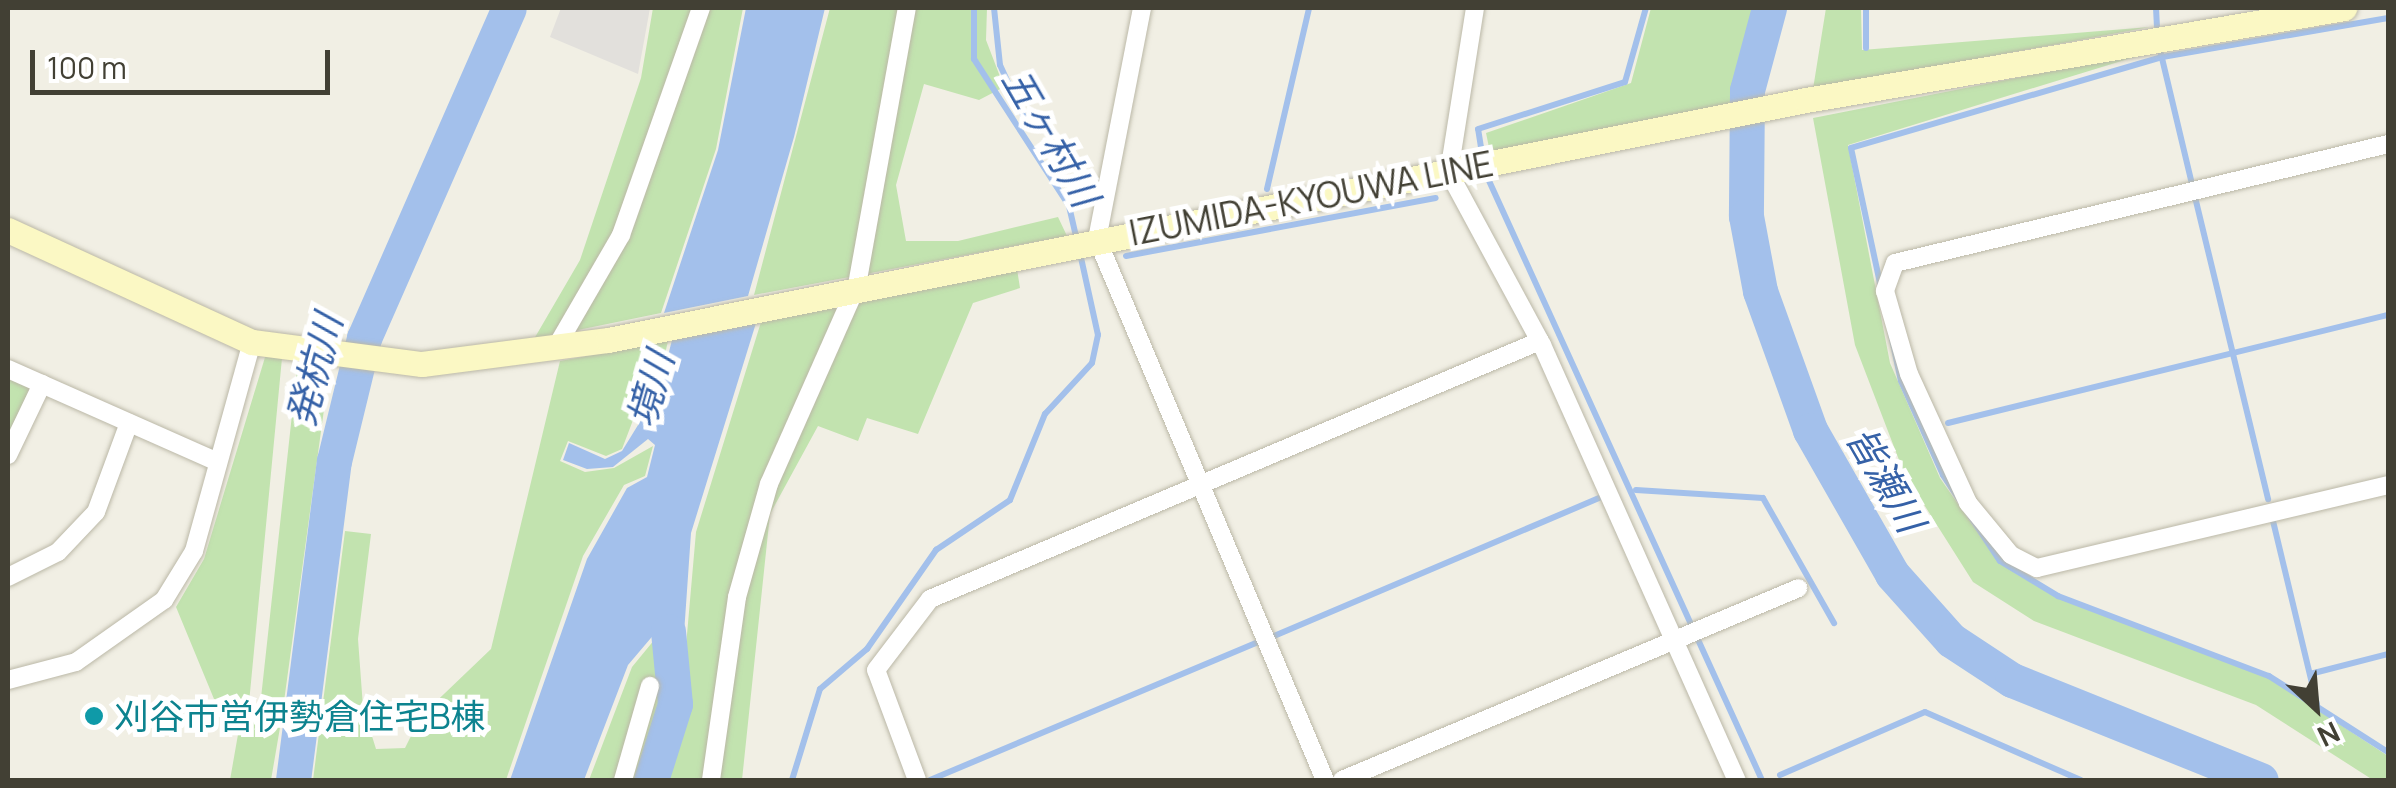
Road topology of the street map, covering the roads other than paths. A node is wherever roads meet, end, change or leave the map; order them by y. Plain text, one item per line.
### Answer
1 (701, 8) edge
2 (907, 8) edge
3 (1142, 8) edge
4 (1475, 8) edge
5 (2344, 8) edge
6 (2388, 144) edge
7 (1455, 172) junction
8 (8, 230) edge
9 (1094, 240) junction
10 (847, 287) junction
11 (1540, 341) junction
12 (252, 342) junction
13 (555, 349) junction
14 (8, 369) edge
15 (42, 384) junction
16 (129, 423) junction
17 (8, 455) edge
18 (216, 461) junction
19 (1201, 484) junction
20 (2388, 485) edge
21 (8, 577) edge
22 (1798, 588) dead end
23 (1682, 637) junction
24 (8, 680) edge
25 (650, 686) dead end
26 (623, 780) edge
27 (711, 780) edge
28 (917, 780) edge
29 (1325, 780) edge
30 (1342, 780) edge
31 (1737, 780) edge

1 - 13 street
2 - 10 street
3 - 9 street
4 - 7 street
5 - 7 main road, IZUMIDA-KYOUWA LINE
6 - 20 street
7 - 9 main road, IZUMIDA-KYOUWA LINE
7 - 11 street
8 - 12 main road, IZUMIDA-KYOUWA LINE
9 - 10 main road, IZUMIDA-KYOUWA LINE
9 - 19 street
10 - 13 main road, IZUMIDA-KYOUWA LINE
10 - 27 street
11 - 19 street
11 - 23 street
12 - 13 main road, IZUMIDA-KYOUWA LINE
12 - 18 street
14 - 15 street
15 - 16 street
15 - 17 street
16 - 18 street
16 - 21 street
18 - 24 street
19 - 28 street
19 - 29 street
22 - 23 street
23 - 30 street
23 - 31 street
25 - 26 street

